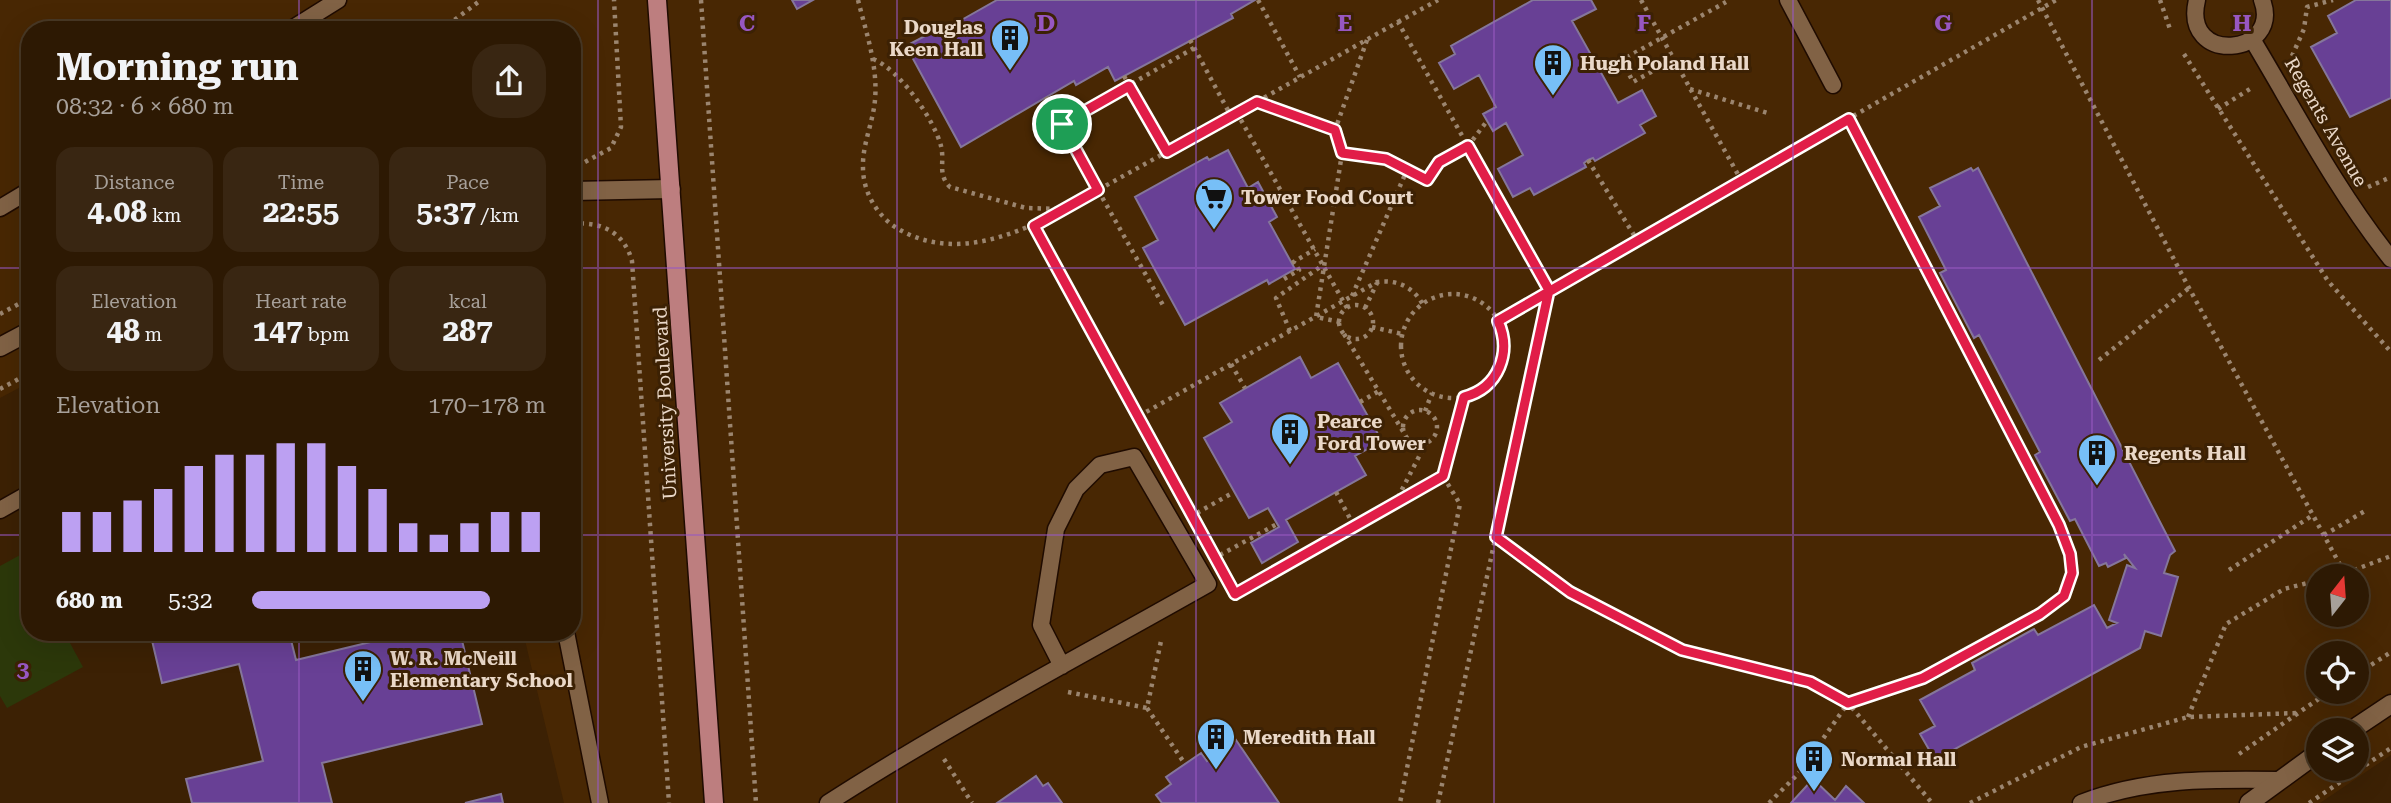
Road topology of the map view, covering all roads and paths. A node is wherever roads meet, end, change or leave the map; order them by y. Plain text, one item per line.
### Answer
1 (338, 0) edge
2 (481, 0) edge
3 (614, 0) edge
4 (657, 0) edge
5 (701, 0) edge
6 (858, 0) edge
7 (1258, 0) edge
8 (1438, 0) edge
9 (1788, 0) edge
10 (2038, 0) edge
11 (2056, 0) edge
12 (2160, 0) edge
13 (2197, 0) edge
14 (2262, 0) edge
15 (2333, 0) edge
16 (1643, 2) edge
17 (1726, 2) dead end
18 (2042, 8) junction
19 (304, 21) edge
20 (452, 21) edge
21 (1398, 22) junction
22 (1661, 38) junction
23 (2174, 38) dead end
24 (1367, 39) junction
25 (2252, 39) junction
26 (1190, 40) dead end
27 (1194, 48) junction
28 (2181, 50) dead end
29 (872, 58) junction
30 (1622, 60) junction
31 (1673, 60) junction
32 (1602, 62) dead end
33 (2292, 62) dead end
34 (1124, 76) dead end
35 (1300, 77) junction
36 (1833, 85) dead end
37 (1129, 86) junction
38 (1689, 89) junction
39 (1046, 97) dead end
40 (1257, 102) junction
41 (1237, 113) junction
42 (1771, 114) dead end
43 (1231, 116) junction
44 (1849, 119) junction
45 (1488, 121) dead end
46 (1062, 124) junction
47 (1335, 130) junction
48 (1468, 146) junction
49 (1167, 152) junction
50 (1342, 153) junction
51 (1588, 160) dead end
52 (581, 163) edge
53 (1407, 170) junction
54 (2391, 177) edge
55 (1741, 180) dead end
56 (2363, 184) dead end
57 (671, 189) junction
58 (1098, 190) junction
59 (581, 191) edge
60 (21, 195) edge
61 (0, 208) edge
62 (1067, 208) junction
63 (581, 224) edge
64 (1034, 226) junction
65 (1637, 240) junction
66 (1315, 249) junction
67 (2391, 259) edge
68 (1324, 265) junction
69 (1377, 282) junction
70 (1288, 288) junction
71 (2189, 288) junction
72 (1549, 290) junction
73 (1352, 296) junction
74 (1344, 301) junction
75 (21, 302) edge
76 (1423, 304) junction
77 (1164, 307) dead end
78 (1348, 308) junction
79 (1365, 308) junction
80 (0, 313) edge
81 (1316, 317) junction
82 (1498, 321) junction
83 (1340, 322) junction
84 (1372, 327) junction
85 (1290, 331) junction
86 (1344, 334) junction
87 (1402, 334) junction
88 (21, 336) edge
89 (0, 347) edge
90 (2391, 352) edge
91 (2099, 360) dead end
92 (1231, 364) junction
93 (21, 378) edge
94 (1245, 388) dead end
95 (0, 389) edge
96 (1379, 391) junction
97 (1432, 393) junction
98 (1464, 397) junction
99 (1360, 402) dead end
100 (1425, 411) junction
101 (1139, 416) junction
102 (1404, 433) junction
103 (1151, 438) dead end
104 (1426, 443) junction
105 (1443, 476) junction
106 (1234, 492) dead end
107 (1336, 492) dead end
108 (21, 498) edge
109 (1187, 505) dead end
110 (1394, 506) junction
111 (0, 510) edge
112 (2365, 511) dead end
113 (2314, 515) junction
114 (1277, 524) dead end
115 (1355, 527) junction
116 (2324, 535) junction
117 (1496, 537) junction
118 (2391, 556) edge
119 (1216, 557) dead end
120 (2340, 564) edge
121 (2370, 564) edge
122 (2229, 570) dead end
123 (1228, 582) dead end
124 (2306, 583) edge
125 (1162, 633) dead end
126 (568, 641) edge
127 (2391, 652) edge
128 (1062, 666) junction
129 (2369, 666) edge
130 (1066, 692) dead end
131 (1848, 703) junction
132 (2310, 704) edge
133 (2391, 704) edge
134 (1147, 708) junction
135 (2297, 713) junction
136 (2188, 717) junction
137 (2369, 719) edge
138 (2391, 748) edge
139 (938, 749) dead end
140 (2306, 761) edge
141 (1185, 764) dead end
142 (2205, 778) junction
143 (2279, 780) junction
144 (600, 803) edge
145 (669, 803) edge
146 (715, 803) edge
147 (756, 803) edge
148 (828, 803) edge
149 (972, 803) edge
150 (1399, 803) edge
151 (1438, 803) edge
152 (1769, 803) edge
153 (1932, 803) edge
154 (1970, 803) edge
155 (2081, 803) edge
156 (2249, 803) edge
157 (2309, 803) edge

1 - 19 lane
2 - 20 path
3 - 52 path
4 - 57 main road, University Boulevard
5 - 147 path
6 - 29 path
7 - 35 path
8 - 21 path
9 - 36 lane
10 - 18 path
11 - 18 path
12 - 23 path
13 - 25 lane
14 - 25 lane
15 - 33 path
16 - 22 path
17 - 22 path
18 - 44 path
18 - 71 path
21 - 24 path
21 - 48 path
22 - 30 path
22 - 31 path
24 - 35 path
24 - 47 path
25 - 67 lane, Regents Avenue
26 - 27 path
27 - 37 path
27 - 43 path
28 - 90 path
29 - 62 path
29 - 64 path
30 - 31 path
30 - 32 path
31 - 38 path
34 - 37 path
35 - 40 path
37 - 46 path
37 - 49 path
38 - 42 path
38 - 55 path
39 - 46 path
40 - 41 path
40 - 47 path
41 - 43 path
41 - 66 path
43 - 49 path
44 - 65 path
44 - 131 path
45 - 48 path
46 - 58 path
47 - 50 path
48 - 53 path
48 - 72 path
49 - 58 path
50 - 53 path
50 - 68 path
51 - 65 path
53 - 73 path
54 - 56 path
57 - 59 street
57 - 146 main road, University Boulevard
58 - 62 path
58 - 77 path
60 - 61 lane
62 - 64 path
63 - 145 path
64 - 101 path
65 - 72 path
66 - 68 path
66 - 70 path
68 - 70 path
68 - 74 path
68 - 81 path
69 - 73 path
69 - 76 path
69 - 79 path
70 - 85 path
71 - 91 path
71 - 113 path
72 - 82 path
72 - 117 path
73 - 74 path
74 - 78 path
74 - 81 path
75 - 80 path
76 - 82 path
76 - 87 path
78 - 79 path
78 - 83 path
79 - 84 path
81 - 83 path
81 - 85 path
82 - 98 path
83 - 86 path
84 - 86 path
84 - 87 path
85 - 92 path
86 - 96 path
87 - 97 path
88 - 89 street
92 - 94 path
92 - 101 path
93 - 95 path
96 - 99 path
96 - 102 path
97 - 98 path
97 - 100 path
98 - 105 path
100 - 102 path
100 - 104 path
101 - 103 path
102 - 104 path
104 - 110 path
105 - 110 path
105 - 150 path
106 - 109 path
107 - 115 path
108 - 111 lane
110 - 115 path
112 - 116 path
113 - 116 path
113 - 122 path
114 - 119 path
115 - 123 path
116 - 120 path
117 - 131 path
117 - 151 path
118 - 121 path
124 - 136 path
125 - 134 path
126 - 144 lane
127 - 129 path
128 - 128 lane
128 - 148 lane
130 - 134 path
131 - 152 path
131 - 153 path
132 - 135 path
133 - 137 street
134 - 141 path
135 - 136 path
135 - 142 path
136 - 154 path
138 - 157 path
139 - 149 path
140 - 143 street
142 - 143 lane
142 - 155 lane
143 - 156 street

